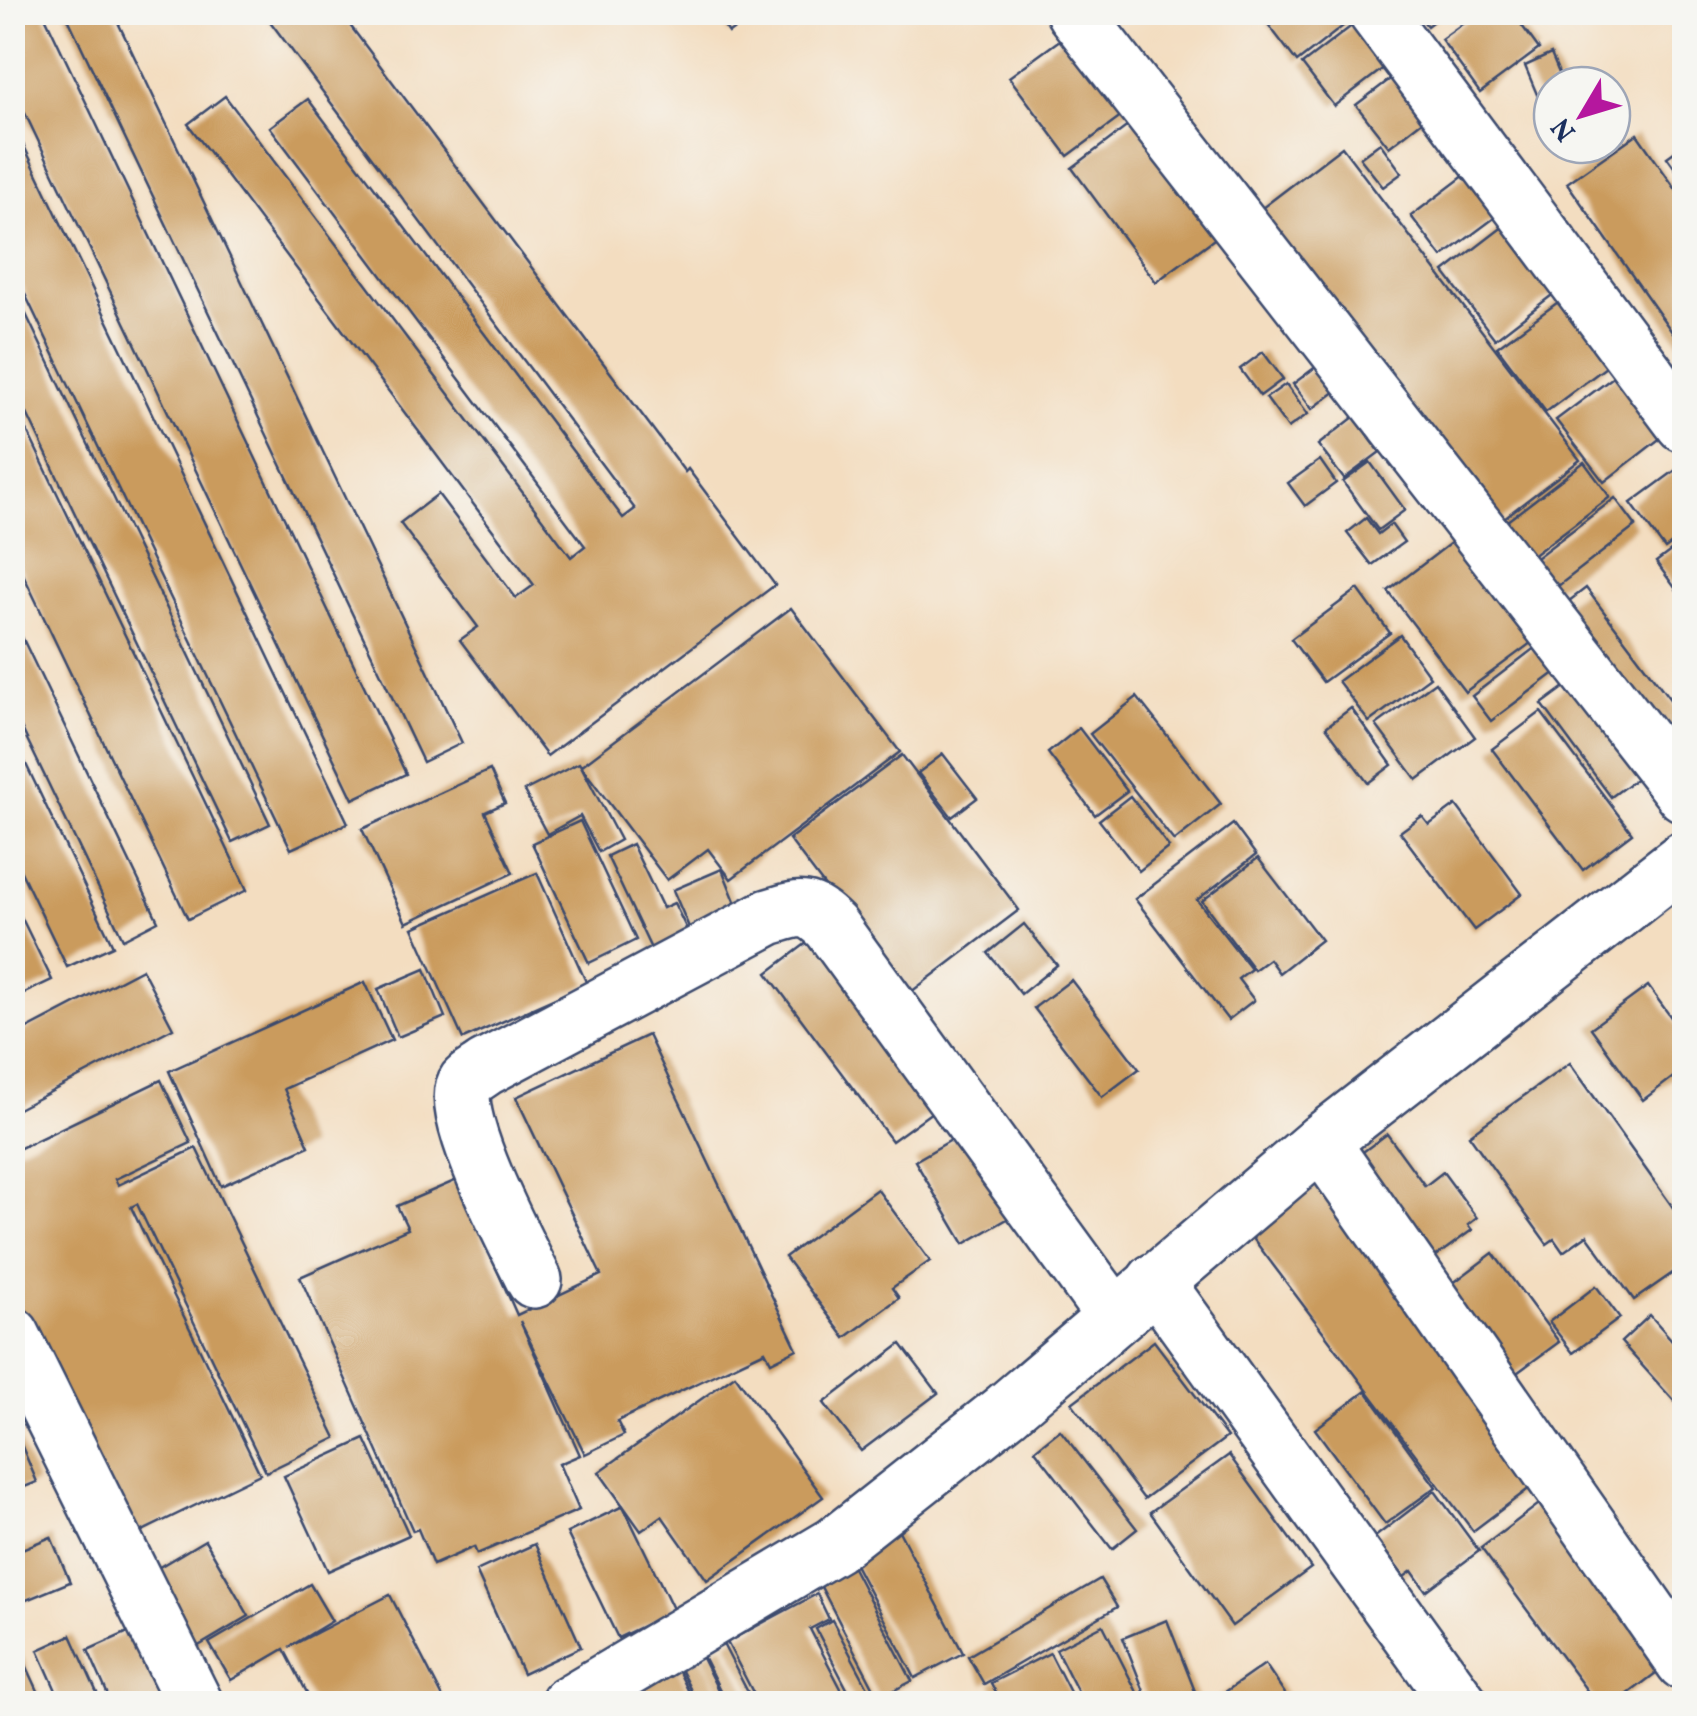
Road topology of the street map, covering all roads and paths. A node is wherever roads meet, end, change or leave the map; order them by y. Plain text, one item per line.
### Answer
1 (1074, 12) edge
2 (1376, 12) edge
3 (1684, 424) edge
4 (1684, 794) edge
5 (1684, 858) edge
6 (1322, 1142) junction
7 (534, 1280) dead end
8 (1155, 1280) junction
9 (1114, 1316) junction
10 (12, 1334) edge
11 (1684, 1662) edge
12 (196, 1704) edge
13 (568, 1704) edge
14 (1460, 1704) edge

1 - 4 street
2 - 3 street
5 - 6 street
6 - 8 street
6 - 11 street
7 - 9 street
8 - 9 street
8 - 14 street
9 - 13 street
10 - 12 street

